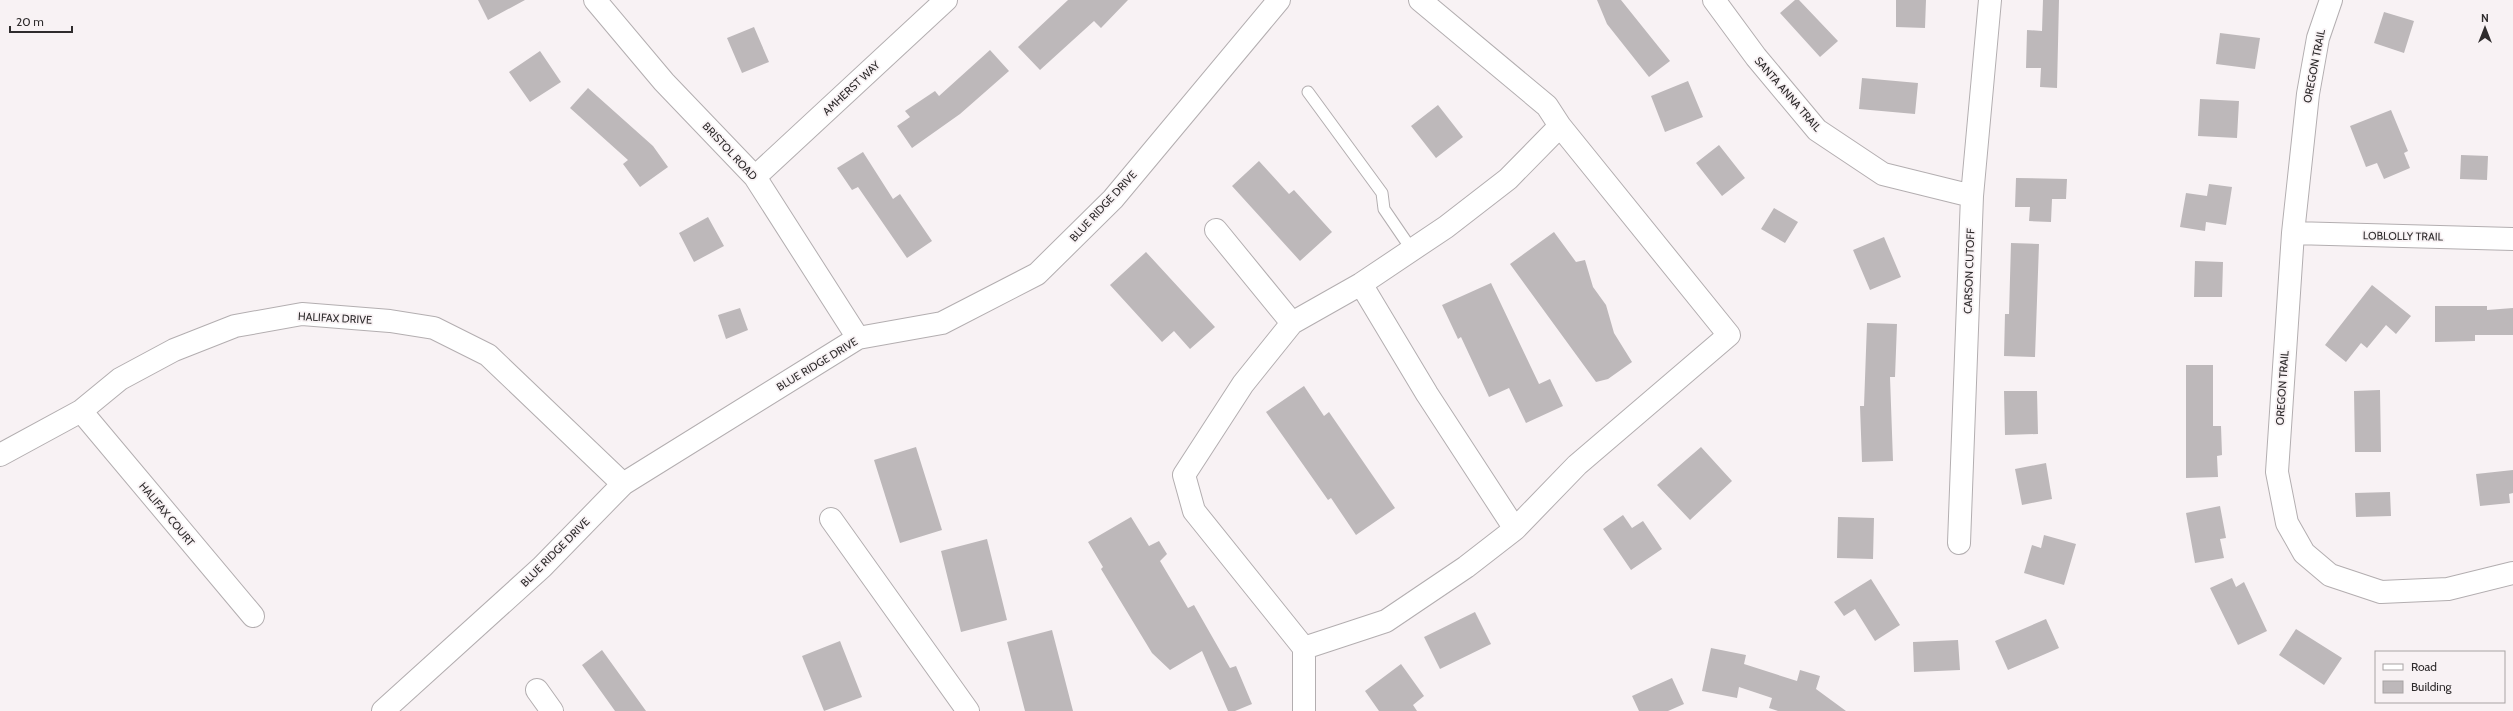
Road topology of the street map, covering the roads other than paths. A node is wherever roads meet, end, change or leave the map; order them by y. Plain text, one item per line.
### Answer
1 (595, 0) edge
2 (946, 0) edge
3 (1279, 0) edge
4 (1420, 0) edge
5 (1714, 0) edge
6 (1990, 0) edge
7 (2331, 0) edge
8 (1308, 92) dead end
9 (1560, 126) junction
10 (755, 177) junction
11 (1972, 196) junction
12 (1216, 230) dead end
13 (2293, 233) junction
14 (2513, 239) edge
15 (1412, 250) junction
16 (1361, 284) junction
17 (1292, 323) junction
18 (858, 338) junction
19 (81, 411) junction
20 (0, 455) edge
21 (623, 484) junction
22 (831, 519) dead end
23 (1515, 529) junction
24 (1959, 543) dead end
25 (2513, 573) edge
26 (252, 616) dead end
27 (1304, 648) junction
28 (537, 690) dead end
29 (383, 711) edge
30 (552, 711) edge
31 (968, 711) edge
32 (1304, 711) edge

1 - 10 street, BRISTOL ROAD
2 - 10 street, AMHERST WAY
3 - 18 street, BLUE RIDGE DRIVE
4 - 9 street
5 - 11 street, SANTA ANNA TRAIL
6 - 11 street, CARSON CUTOFF
7 - 13 street, OREGON TRAIL
8 - 15 lane
9 - 15 street
9 - 23 street
10 - 18 street, BRISTOL ROAD
11 - 24 street, CARSON CUTOFF
12 - 17 street
13 - 14 street, LOBLOLLY TRAIL
13 - 25 street, OREGON TRAIL
15 - 16 street
16 - 17 street
16 - 23 street
17 - 27 street
18 - 21 street, BLUE RIDGE DRIVE
19 - 20 street, HALIFAX DRIVE
19 - 21 street, HALIFAX DRIVE
19 - 26 street, HALIFAX COURT
21 - 29 street, BLUE RIDGE DRIVE
22 - 31 street
23 - 27 street
27 - 32 street
28 - 30 street

